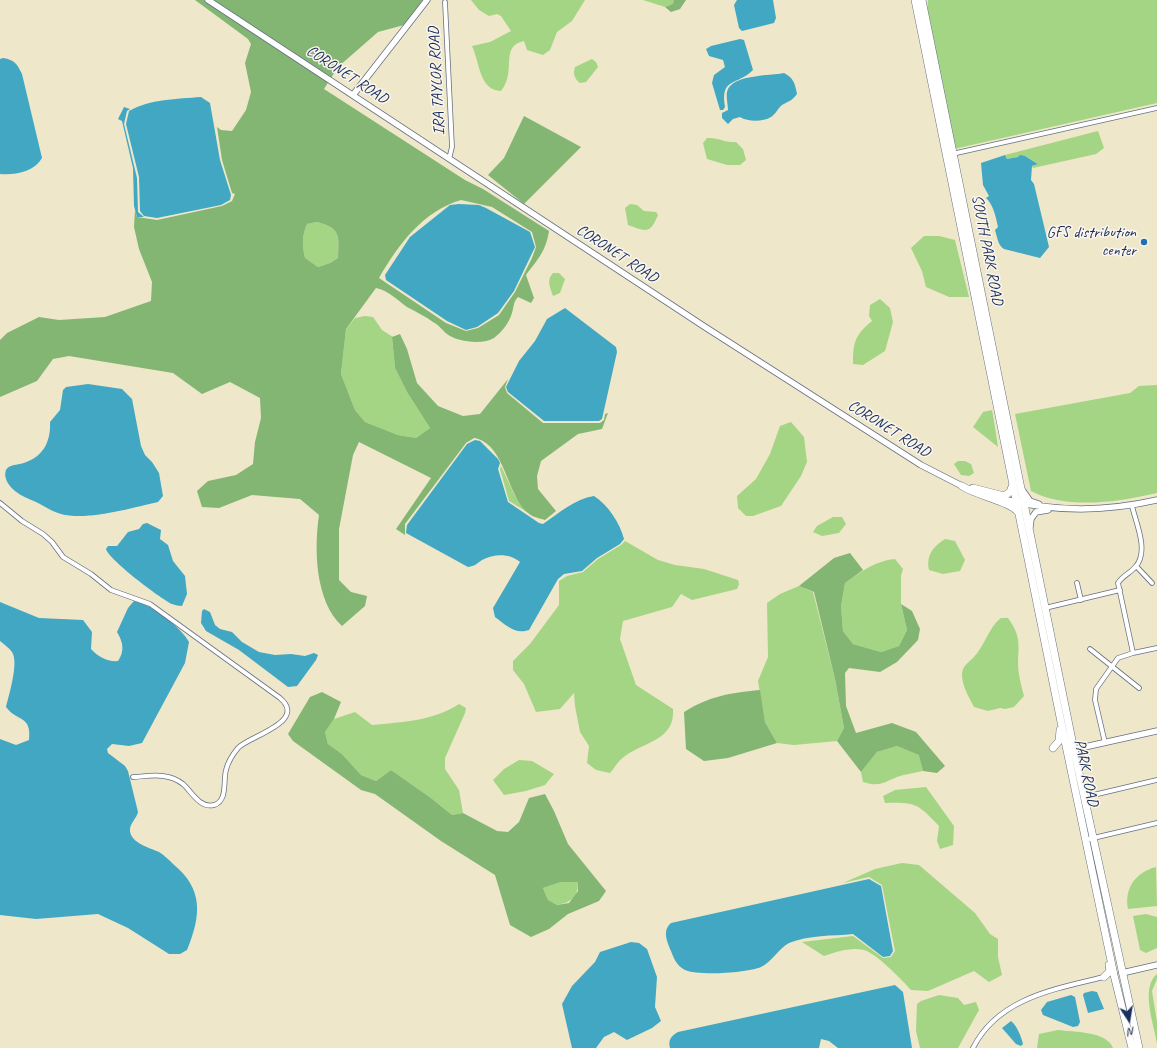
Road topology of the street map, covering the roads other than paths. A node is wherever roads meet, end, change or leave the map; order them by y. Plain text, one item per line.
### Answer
1 (208, 0) edge
2 (427, 0) edge
3 (915, 0) edge
4 (445, 2) dead end
5 (922, 2) edge
6 (938, 94) junction
7 (353, 95) junction
8 (1157, 108) edge
9 (950, 154) junction
10 (450, 159) junction
11 (1005, 445) junction
12 (1013, 484) junction
13 (961, 486) junction
14 (1021, 488) junction
15 (1157, 500) edge
16 (0, 503) edge
17 (1017, 503) junction
18 (1025, 505) junction
19 (1132, 506) junction
20 (1064, 509) junction
21 (1019, 513) junction
22 (1030, 529) junction
23 (1037, 566) junction
24 (1136, 566) junction
25 (1077, 583) dead end
26 (1152, 583) dead end
27 (1120, 590) junction
28 (1081, 600) junction
29 (1042, 609) junction
30 (1157, 648) edge
31 (1090, 649) dead end
32 (1133, 653) junction
33 (1112, 667) junction
34 (1139, 688) dead end
35 (1056, 698) junction
36 (1061, 722) junction
37 (1157, 732) edge
38 (1105, 744) junction
39 (1052, 748) dead end
40 (1071, 750) junction
41 (133, 777) dead end
42 (1157, 780) edge
43 (1074, 786) junction
44 (1084, 797) junction
45 (1157, 823) edge
46 (1093, 838) junction
47 (1086, 840) junction
48 (1103, 921) junction
49 (1157, 965) edge
50 (1122, 973) junction
51 (1114, 975) junction
52 (1104, 977) junction
53 (1135, 1030) junction
54 (973, 1048) edge
55 (1132, 1048) edge
56 (1140, 1048) edge

1 - 7 street, CORONET ROAD
2 - 7 street
3 - 6 main road
4 - 10 street, IRA TAYLOR ROAD
5 - 6 main road, SOUTH PARK ROAD
6 - 9 main road, SOUTH PARK ROAD
7 - 10 street, CORONET ROAD
8 - 9 street
9 - 11 main road, SOUTH PARK ROAD
9 - 14 main road, SOUTH PARK ROAD
10 - 13 street, CORONET ROAD
11 - 12 main road, SOUTH PARK ROAD
11 - 18 main road
12 - 13 main road
12 - 17 main road, SOUTH PARK ROAD
13 - 17 street, CORONET ROAD
13 - 21 main road
14 - 18 main road, SOUTH PARK ROAD
14 - 20 street
15 - 19 street
16 - 41 street
17 - 18 street, CORONET ROAD
17 - 21 main road
17 - 23 main road
18 - 20 street, CORONET ROAD
18 - 22 main road, PARK ROAD
19 - 20 street
19 - 24 street
20 - 22 street
21 - 29 main road
22 - 23 main road, PARK ROAD
23 - 29 main road, PARK ROAD
24 - 26 street
24 - 27 street
25 - 28 street
27 - 28 street
27 - 32 street
28 - 29 street
29 - 35 main road, PARK ROAD
29 - 40 main road, PARK ROAD
30 - 32 street
31 - 33 street
32 - 33 street
33 - 34 street
33 - 38 street
35 - 36 main road, PARK ROAD
35 - 40 main road
36 - 39 main road
36 - 40 main road, PARK ROAD
37 - 38 street
38 - 40 street
40 - 43 main road, PARK ROAD
40 - 44 main road, PARK ROAD
42 - 44 street
43 - 46 main road
43 - 47 main road, PARK ROAD
44 - 46 main road, PARK ROAD
45 - 46 street
46 - 47 street
46 - 50 main road, PARK ROAD
47 - 48 main road, PARK ROAD
48 - 50 main road
48 - 51 main road, PARK ROAD
48 - 52 main road
49 - 50 street
50 - 51 street
50 - 53 main road, PARK ROAD
51 - 52 street
51 - 53 main road
51 - 55 main road, PARK ROAD
52 - 54 street
53 - 56 main road, PARK ROAD

